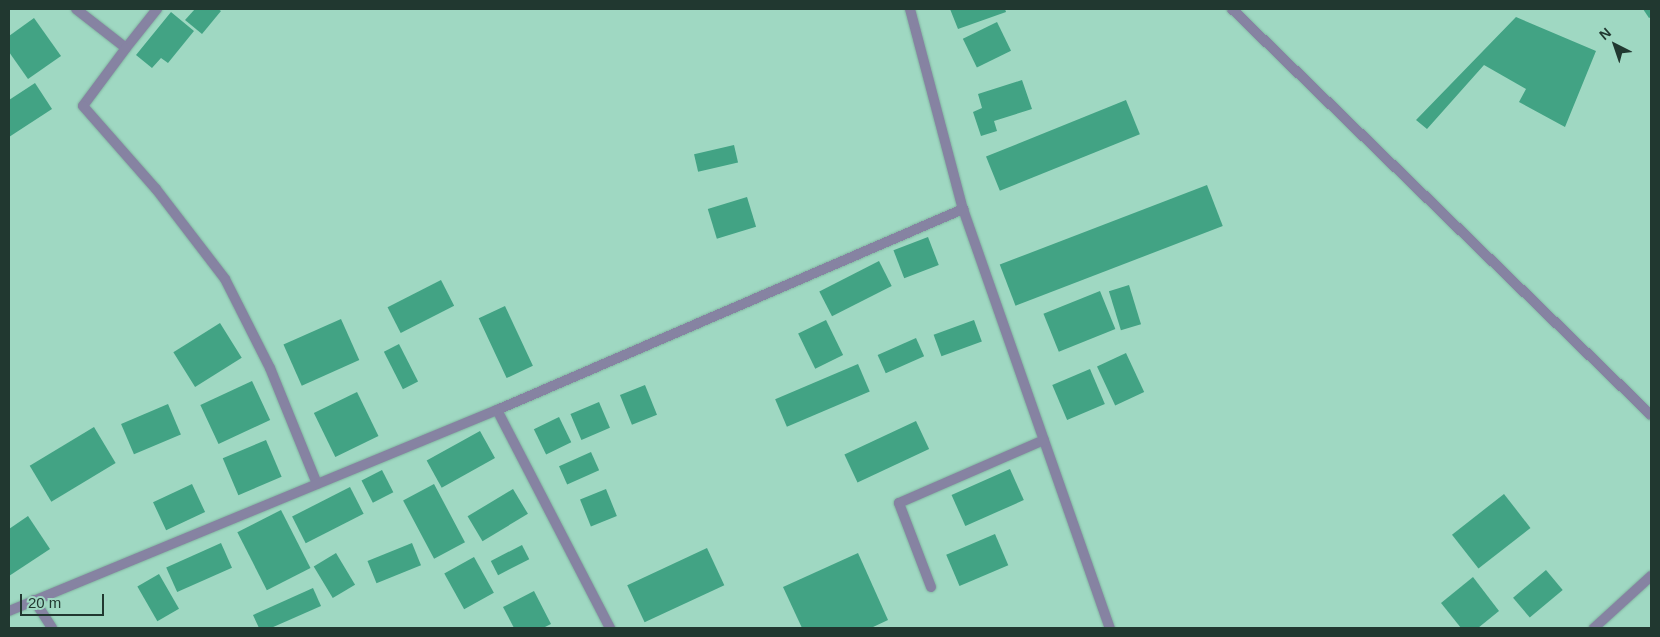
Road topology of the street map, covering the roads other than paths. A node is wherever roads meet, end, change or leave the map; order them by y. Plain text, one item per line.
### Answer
1 (76, 9) edge
2 (157, 9) edge
3 (910, 9) edge
4 (1232, 9) edge
5 (126, 48) junction
6 (963, 209) junction
7 (497, 410) junction
8 (1651, 415) edge
9 (1044, 440) junction
10 (317, 484) junction
11 (1651, 576) edge
12 (931, 587) dead end
13 (34, 600) junction
14 (9, 611) edge
15 (52, 628) edge
16 (610, 628) edge
17 (1110, 628) edge
18 (1594, 628) edge

1 - 5 street
2 - 5 street
3 - 6 street
4 - 8 street
5 - 10 street
6 - 7 street
6 - 9 street
7 - 10 street
7 - 16 street
9 - 12 street
9 - 17 street
10 - 13 street
11 - 18 street
13 - 14 street
13 - 15 street

